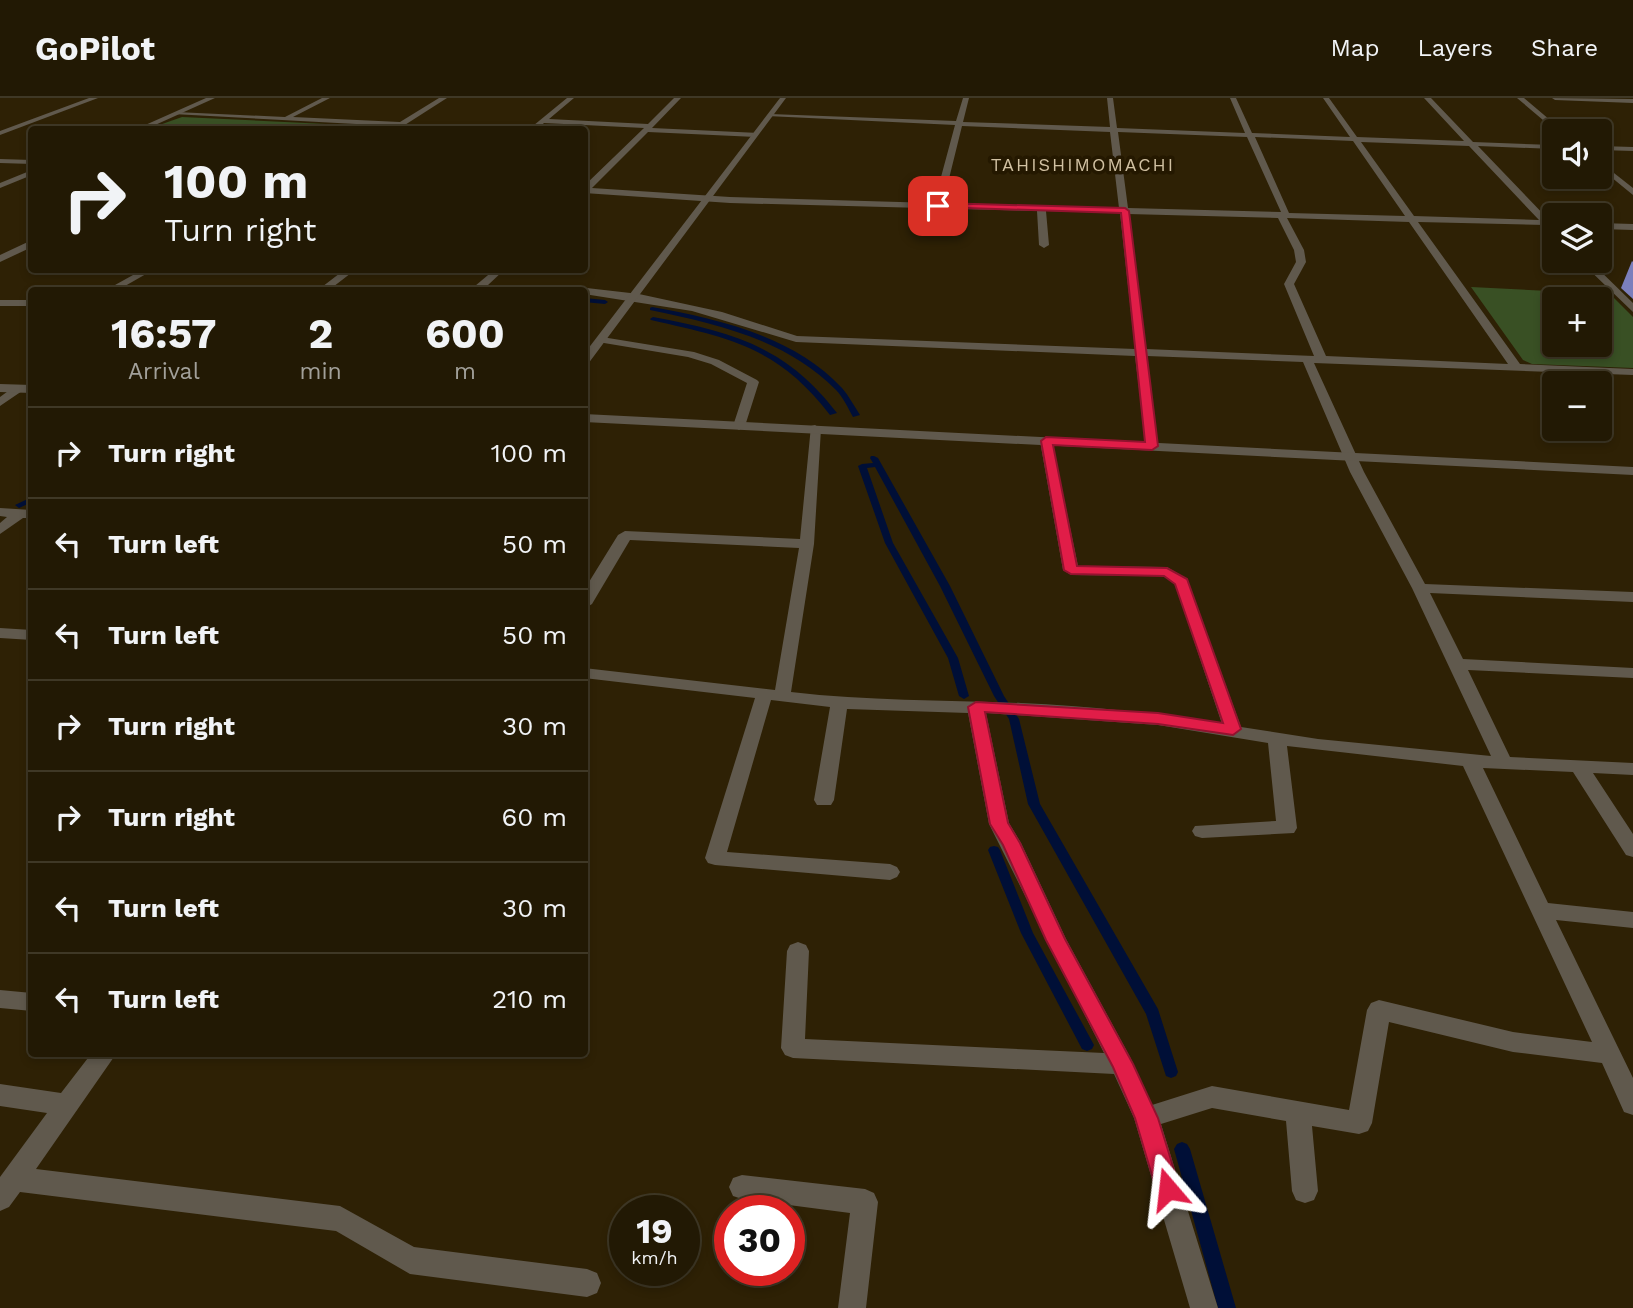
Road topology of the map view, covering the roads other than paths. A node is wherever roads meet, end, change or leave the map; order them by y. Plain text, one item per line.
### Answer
1 (95, 98) edge
2 (212, 98) edge
3 (327, 98) edge
4 (444, 98) edge
5 (571, 98) edge
6 (678, 98) edge
7 (783, 98) edge
8 (967, 98) edge
9 (1110, 98) edge
10 (1233, 98) edge
11 (1326, 98) edge
12 (1427, 98) edge
13 (1520, 98) edge
14 (1555, 98) edge
15 (1633, 101) edge
16 (176, 114) junction
17 (770, 116) junction
18 (285, 119) junction
19 (1545, 119) edge
20 (541, 121) junction
21 (400, 124) junction
22 (960, 124) junction
23 (146, 126) edge
24 (397, 126) edge
25 (535, 126) edge
26 (649, 128) junction
27 (1114, 130) junction
28 (0, 133) edge
29 (756, 135) junction
30 (1250, 135) junction
31 (1357, 139) junction
32 (1472, 144) junction
33 (1542, 147) edge
34 (1612, 148) edge
35 (1633, 149) edge
36 (0, 161) edge
37 (28, 162) edge
38 (1612, 174) edge
39 (28, 175) edge
40 (0, 186) edge
41 (588, 188) edge
42 (588, 191) edge
43 (1633, 192) edge
44 (710, 198) junction
45 (938, 206) junction
46 (1041, 208) junction
47 (1125, 211) junction
48 (1283, 215) junction
49 (1542, 216) edge
50 (1411, 219) junction
51 (1542, 226) edge
52 (1612, 226) edge
53 (1633, 227) edge
54 (28, 245) edge
55 (1044, 245) dead end
56 (0, 259) edge
57 (142, 273) edge
58 (346, 273) edge
59 (496, 273) edge
60 (1597, 273) edge
61 (117, 287) edge
62 (327, 287) edge
63 (480, 287) edge
64 (588, 291) edge
65 (636, 297) junction
66 (0, 303) edge
67 (28, 303) edge
68 (1633, 309) edge
69 (602, 340) junction
70 (588, 354) edge
71 (1142, 354) junction
72 (1314, 359) junction
73 (1516, 368) junction
74 (1633, 372) edge
75 (0, 388) edge
76 (25, 389) edge
77 (0, 402) edge
78 (588, 418) edge
79 (739, 426) junction
80 (815, 429) junction
81 (1046, 441) junction
82 (1152, 446) junction
83 (1350, 456) junction
84 (1633, 471) edge
85 (0, 512) edge
86 (25, 514) edge
87 (0, 530) edge
88 (807, 544) junction
89 (1420, 588) junction
90 (588, 597) edge
91 (1633, 597) edge
92 (0, 633) edge
93 (28, 635) edge
94 (1457, 664) junction
95 (588, 673) edge
96 (1633, 673) edge
97 (773, 696) junction
98 (839, 703) junction
99 (985, 707) junction
100 (1233, 729) junction
101 (1277, 738) junction
102 (1470, 761) junction
103 (1504, 763) junction
104 (1579, 766) junction
105 (1633, 769) edge
106 (824, 800) dead end
107 (1202, 831) dead end
108 (1633, 850) edge
109 (890, 872) dead end
110 (1539, 910) junction
111 (1633, 920) edge
112 (799, 951) dead end
113 (0, 999) edge
114 (28, 1002) edge
115 (1609, 1054) junction
116 (102, 1057) edge
117 (1122, 1064) junction
118 (0, 1095) edge
119 (1633, 1104) edge
120 (67, 1105) junction
121 (1298, 1112) junction
122 (1146, 1118) junction
123 (742, 1187) dead end
124 (7, 1188) edge
125 (1305, 1191) dead end
126 (587, 1283) dead end
127 (852, 1308) edge
128 (1204, 1308) edge

1 - 28 street
2 - 16 street
3 - 18 street
4 - 21 street
5 - 20 street
6 - 26 street
7 - 17 street
8 - 22 street
9 - 27 street
10 - 30 street
11 - 31 street
12 - 32 street
13 - 19 street
14 - 15 street
16 - 18 street
16 - 23 street
17 - 22 street
17 - 29 street
18 - 21 street
20 - 25 street
20 - 26 street
21 - 24 street
22 - 27 street
22 - 45 street
26 - 29 street
26 - 41 street
27 - 30 street
27 - 47 street
29 - 44 street
30 - 31 street
30 - 48 street
31 - 32 street
31 - 50 street
32 - 33 street
32 - 49 street
34 - 35 street
36 - 37 street
38 - 43 street
39 - 40 street
42 - 44 street
44 - 45 street
44 - 65 street
45 - 46 street
46 - 47 street
46 - 55 street
47 - 48 street
47 - 71 street
48 - 50 street
48 - 72 street
50 - 51 street
50 - 73 street
52 - 53 street
54 - 56 street
57 - 61 street
58 - 62 street
59 - 63 street
60 - 68 street
64 - 65 street
65 - 69 street
65 - 71 street
66 - 67 street
69 - 70 street
69 - 79 street
71 - 72 street
71 - 82 street
72 - 73 street
72 - 83 street
73 - 74 street
75 - 76 street
76 - 77 street
78 - 79 street
79 - 80 street
80 - 81 street
80 - 88 street
81 - 82 street
81 - 100 street
82 - 83 street
83 - 84 street
83 - 89 street
85 - 86 street
86 - 87 street
88 - 90 street
88 - 97 street
89 - 91 street
89 - 94 street
92 - 93 street
94 - 96 street
94 - 103 street
95 - 97 street
97 - 98 street
97 - 109 street
98 - 99 street
98 - 106 street
99 - 100 street
99 - 117 street
100 - 101 street
101 - 102 street
101 - 107 street
102 - 103 street
102 - 110 street
103 - 104 street
104 - 105 street
104 - 108 street
110 - 111 street
110 - 115 street
112 - 117 street
113 - 114 street
115 - 119 street
115 - 121 street
116 - 120 street
117 - 122 street
118 - 120 street
120 - 124 street
121 - 122 street
121 - 125 street
122 - 128 street
123 - 127 street
124 - 126 street

